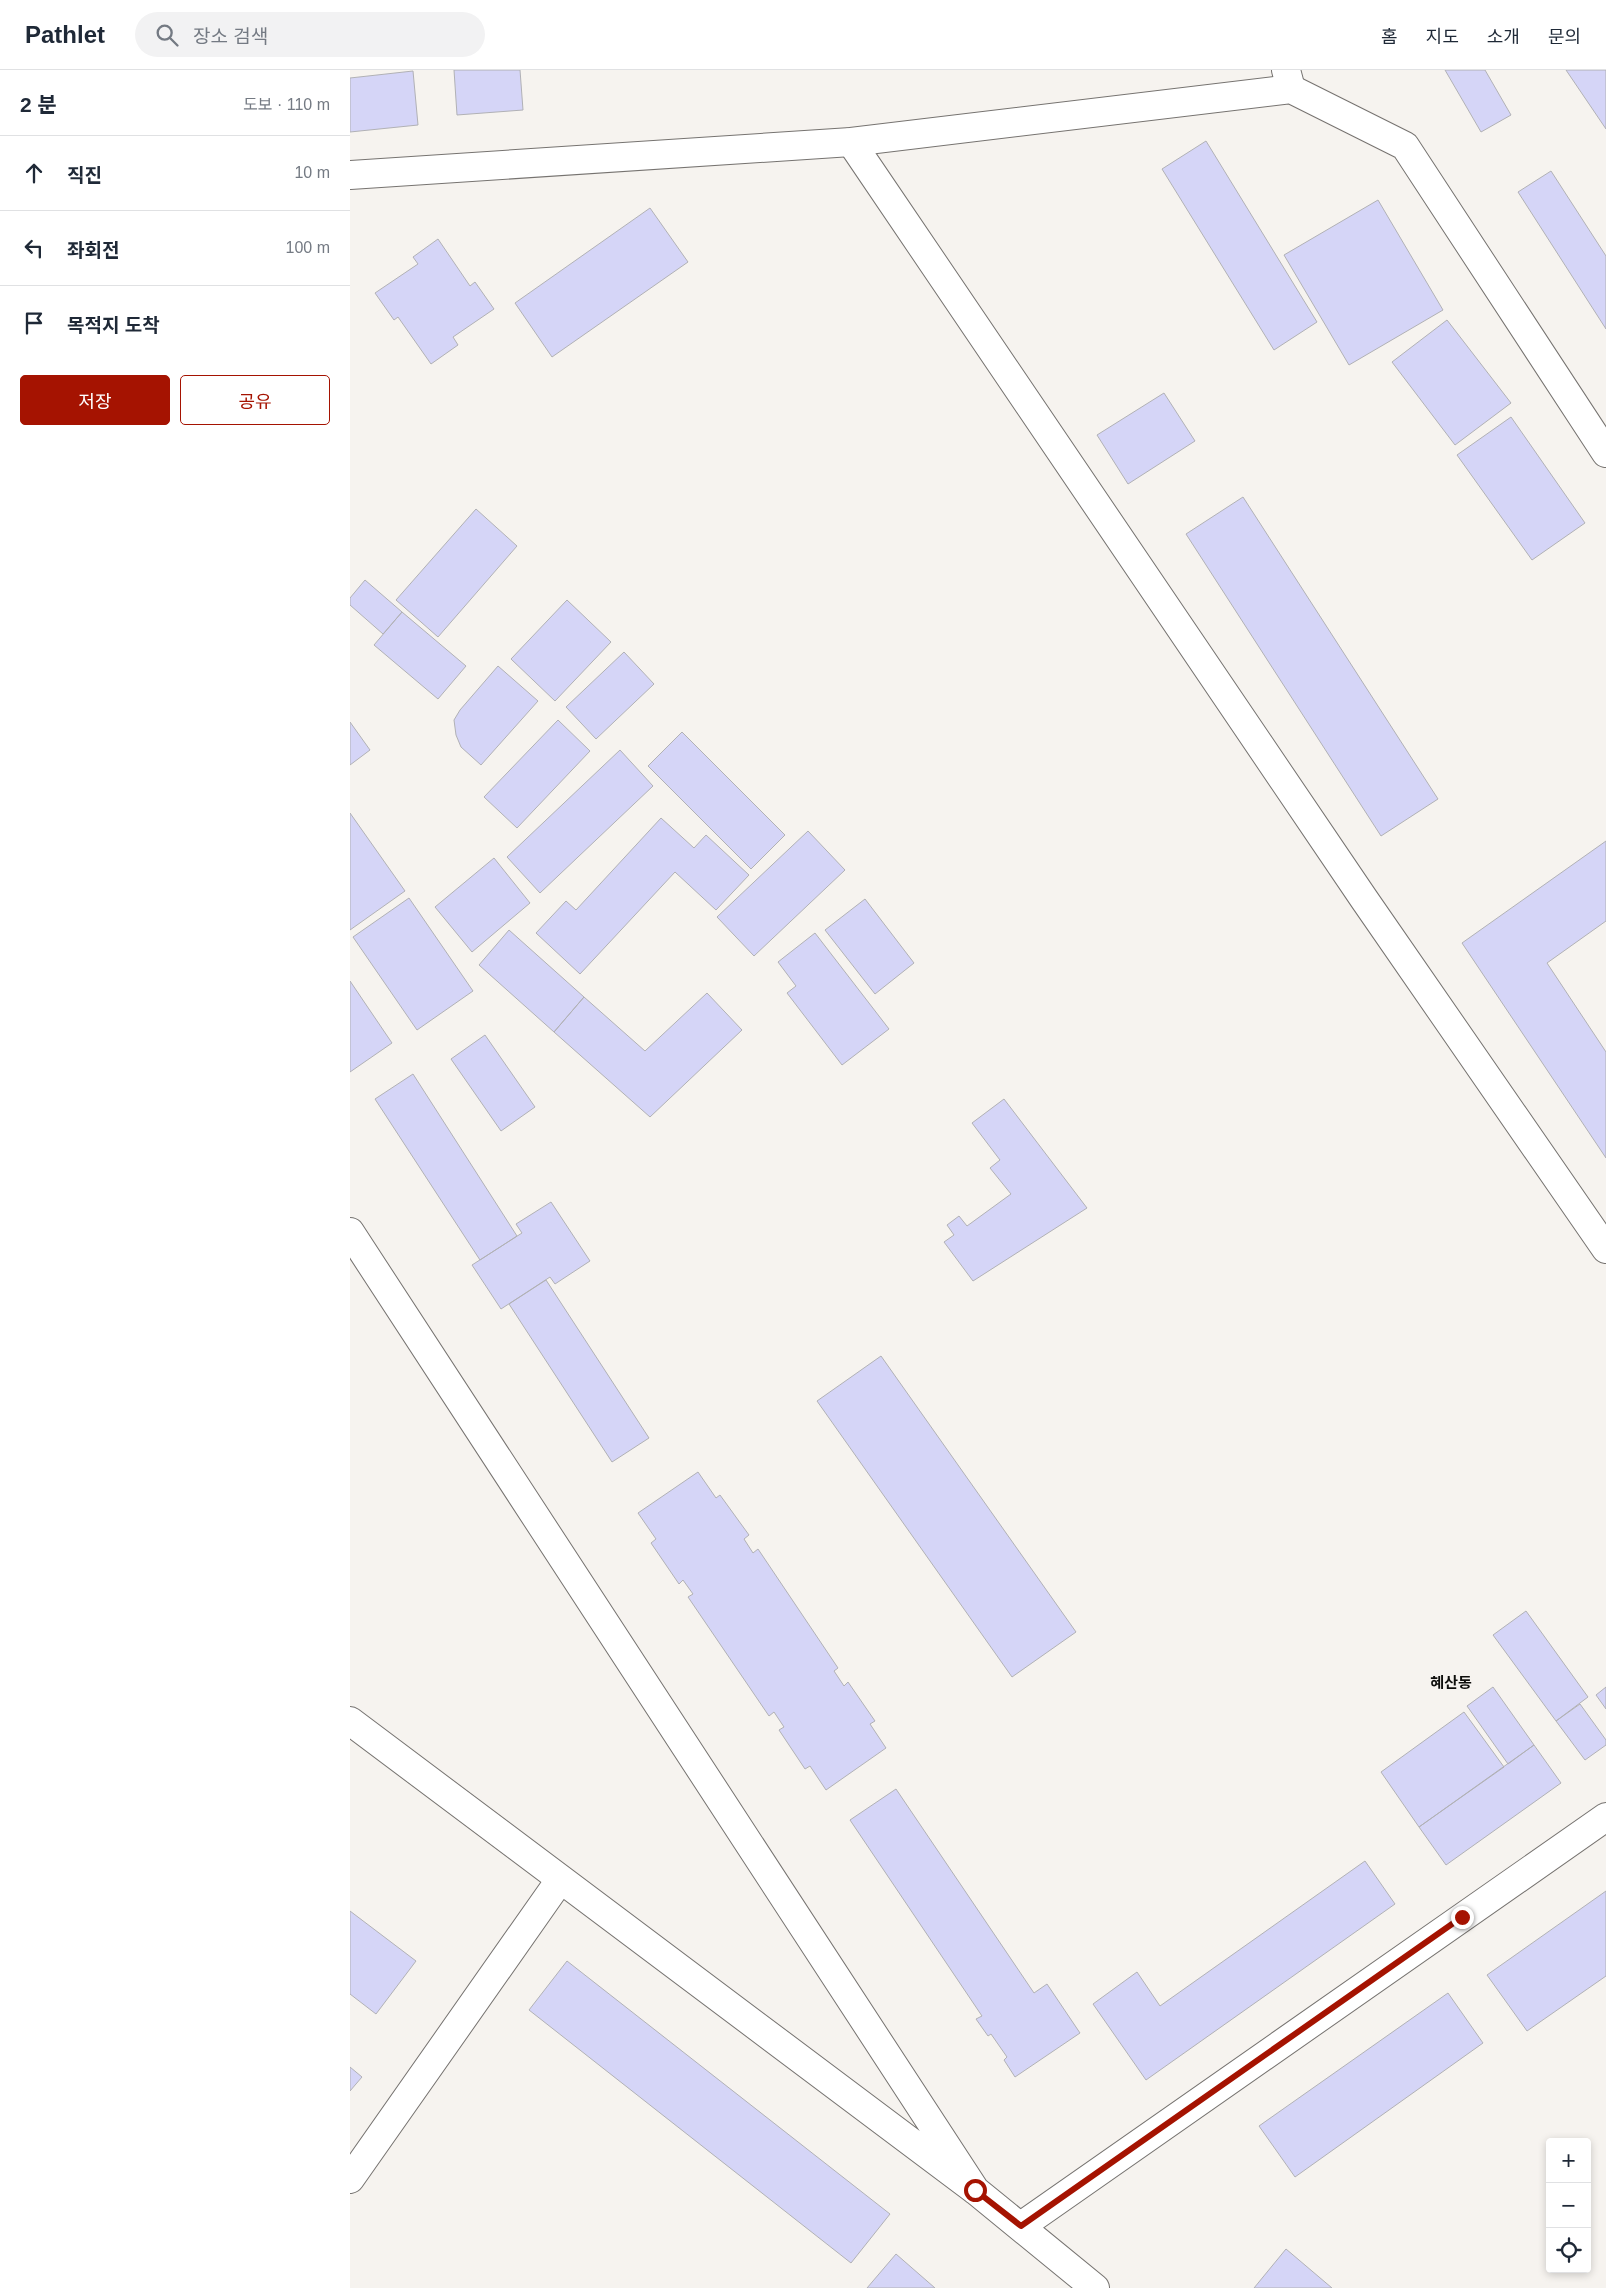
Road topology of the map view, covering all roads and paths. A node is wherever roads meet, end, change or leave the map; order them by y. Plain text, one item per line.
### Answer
1 (1288, 80) edge
2 (851, 142) junction
3 (350, 175) edge
4 (1606, 453) edge
5 (350, 1232) edge
6 (1606, 1249) edge
7 (350, 1721) edge
8 (1606, 1817) edge
9 (560, 1880) junction
10 (350, 2179) edge
11 (975, 2190) junction
12 (1021, 2226) junction
13 (1095, 2288) edge

1 - 2 main road
1 - 4 main road
2 - 3 main road
2 - 6 main road
5 - 11 main road
7 - 9 main road
8 - 12 main road
9 - 10 main road
9 - 11 main road
11 - 12 main road
12 - 13 main road

